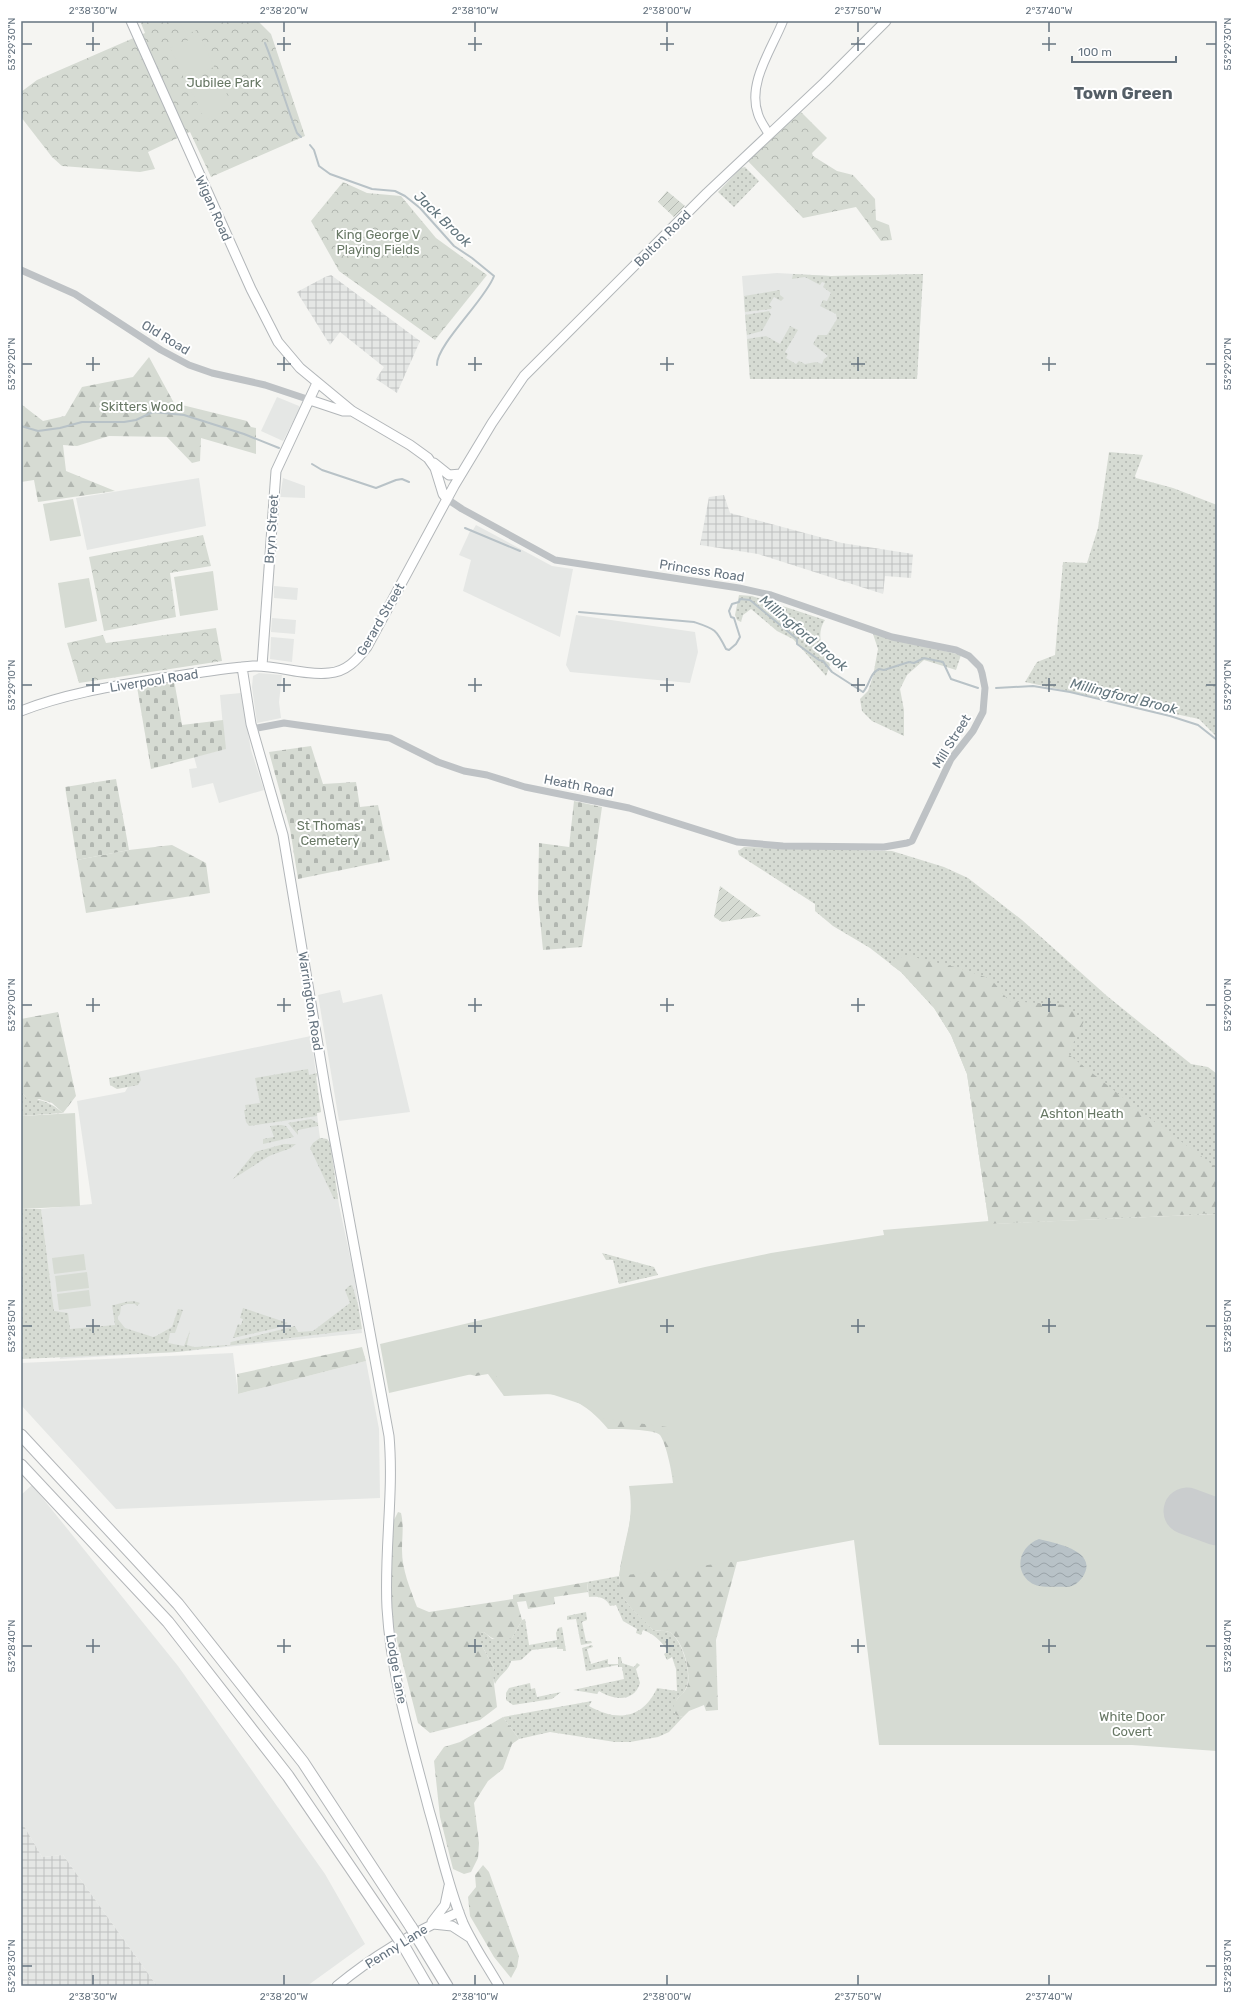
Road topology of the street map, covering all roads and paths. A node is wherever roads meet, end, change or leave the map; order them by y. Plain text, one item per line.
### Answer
1 (131, 21) edge
2 (783, 21) edge
3 (886, 21) edge
4 (768, 133) junction
5 (21, 270) edge
6 (318, 383) junction
7 (310, 400) junction
8 (352, 411) junction
9 (428, 458) junction
10 (461, 474) junction
11 (447, 499) junction
12 (962, 652) joint
13 (262, 666) junction
14 (242, 667) junction
15 (21, 711) edge
16 (252, 729) junction
17 (907, 843) joint
18 (370, 1336) joint
19 (24, 1437) edge
20 (21, 1465) edge
21 (449, 1884) junction
22 (459, 1912) junction
23 (428, 1926) junction
24 (470, 1938) junction
25 (336, 1986) edge
26 (427, 1986) edge
27 (448, 1986) edge
28 (499, 1986) edge

1 - 6 main road, Wigan Road
2 - 4 main road
3 - 4 main road, Bolton Road
4 - 10 main road, Bolton Road
5 - 7 street, Old Road
6 - 7 main road
6 - 8 main road, Wigan Road
7 - 8 main road, Wigan Road
7 - 13 main road, Bryn Street
8 - 9 main road, Wigan Road
9 - 10 main road
9 - 11 main road, Wigan Road
10 - 11 main road, Gerard Street
11 - 12 street, Princess Road
11 - 13 main road, Gerard Street
12 - 17 street, Mill Street
13 - 14 main road, Gerard Street
14 - 15 main road, Liverpool Road
14 - 16 main road, Warrington Road
16 - 17 street, Heath Road
16 - 18 main road, Warrington Road
18 - 21 main road, Lodge Lane
19 - 27 highway, bridge
20 - 26 highway, bridge
21 - 22 main road, Lodge Lane
21 - 23 main road
22 - 23 main road, Penny Lane
22 - 24 main road, Lodge Lane
23 - 24 main road
23 - 25 main road, Penny Lane
24 - 28 main road, Lodge Lane

